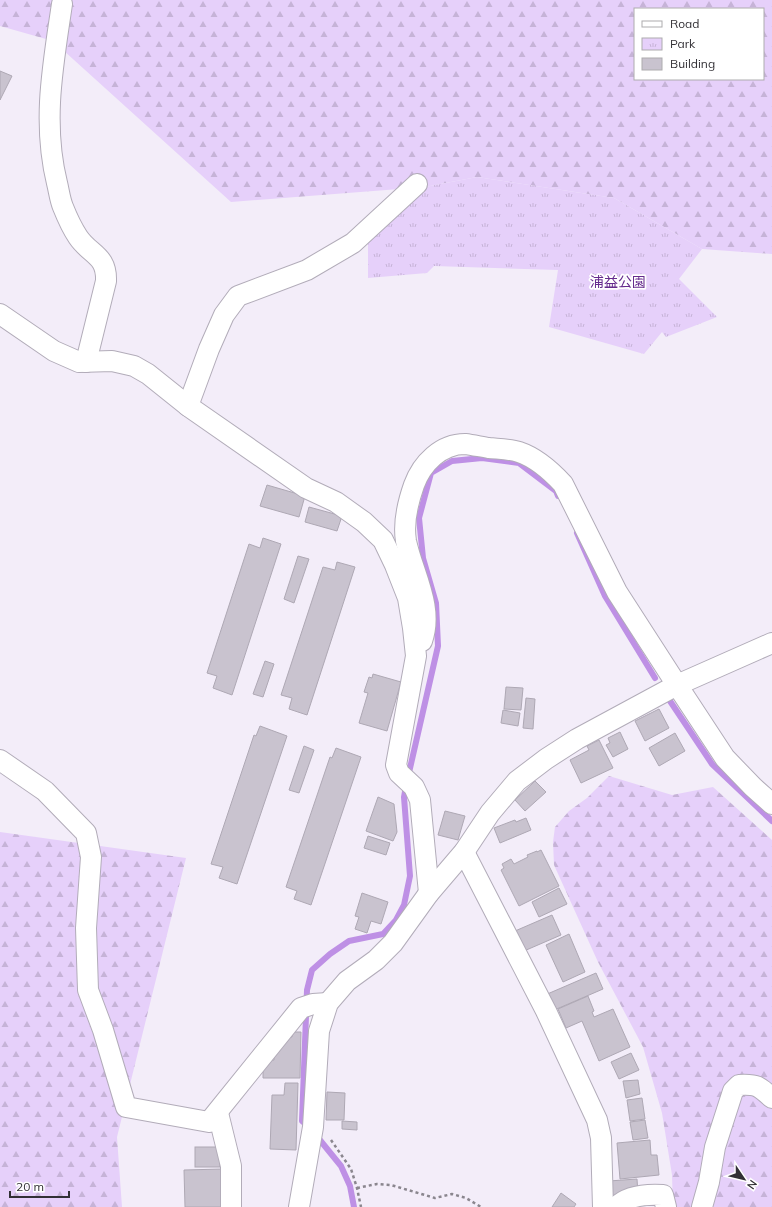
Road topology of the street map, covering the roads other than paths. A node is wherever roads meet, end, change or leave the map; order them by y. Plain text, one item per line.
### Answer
1 (62, 4) dead end
2 (418, 184) dead end
3 (0, 314) edge
4 (86, 362) junction
5 (188, 406) junction
6 (772, 643) edge
7 (416, 656) junction
8 (677, 685) junction
9 (0, 760) edge
10 (772, 804) edge
11 (464, 852) junction
12 (429, 893) junction
13 (314, 1005) junction
14 (772, 1098) edge
15 (218, 1112) junction
16 (231, 1207) edge
17 (299, 1207) edge
18 (603, 1207) edge
19 (616, 1207) edge
20 (666, 1207) edge
21 (702, 1207) edge

1 - 4 street
2 - 5 street
3 - 4 street
4 - 5 street
5 - 7 street
6 - 8 street
7 - 8 street
7 - 12 street
8 - 10 street
8 - 11 street
9 - 15 street
11 - 12 street
11 - 18 street
12 - 13 street
13 - 15 street
13 - 17 street
14 - 21 street
15 - 16 street
19 - 20 street

